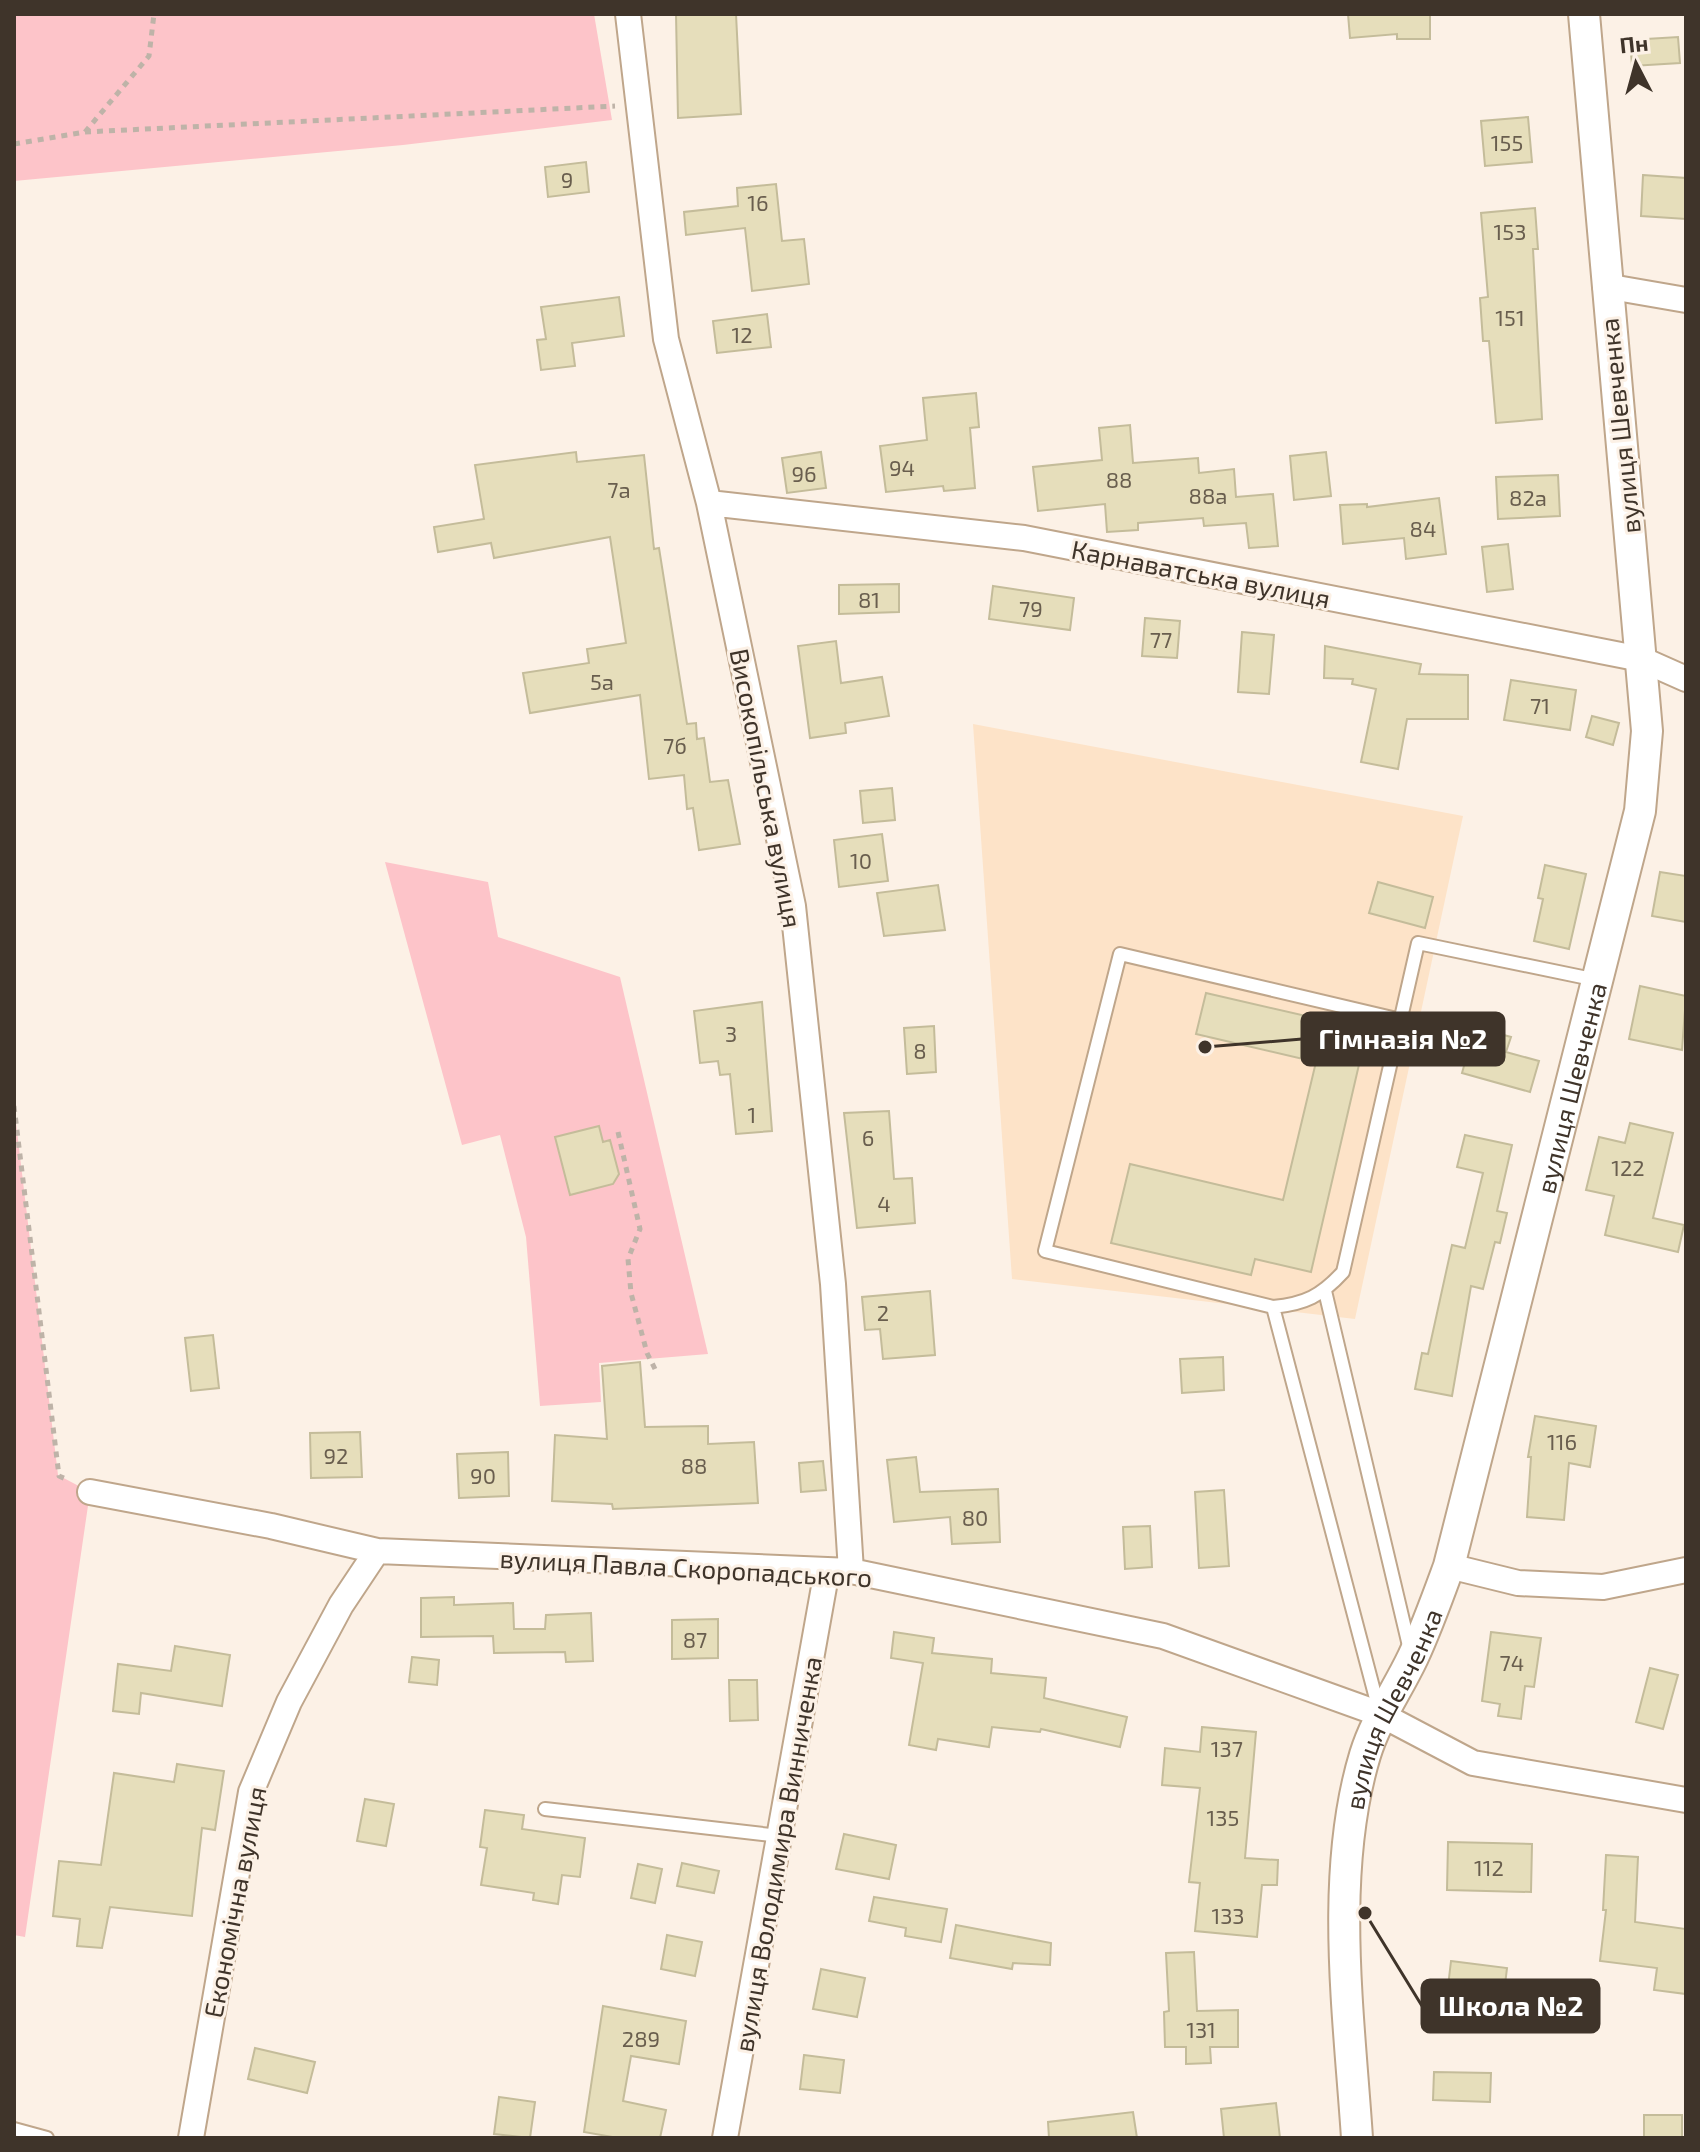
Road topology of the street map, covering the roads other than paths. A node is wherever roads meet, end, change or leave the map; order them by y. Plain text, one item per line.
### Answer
1 (628, 14) edge
2 (1584, 14) edge
3 (1605, 286) junction
4 (1686, 300) edge
5 (709, 503) junction
6 (1641, 659) junction
7 (1686, 679) edge
8 (1597, 980) junction
9 (1401, 1020) junction
10 (1325, 1291) junction
11 (1273, 1307) junction
12 (90, 1492) road end
13 (377, 1551) junction
14 (1449, 1566) junction
15 (827, 1570) junction
16 (1686, 1570) edge
17 (851, 1571) junction
18 (1413, 1659) junction
19 (1380, 1714) junction
20 (1686, 1800) edge
21 (545, 1809) dead end
22 (782, 1837) junction
23 (14, 2129) edge
24 (47, 2138) edge
25 (191, 2138) edge
26 (725, 2138) edge
27 (1357, 2138) edge

1 - 5 street, Високопільська вулиця
2 - 3 street, вулиця Шевченка
3 - 4 street
3 - 6 street, вулиця Шевченка
5 - 6 street, Карнаватська вулиця
5 - 17 street, Високопільська вулиця
6 - 7 street, Карнаватська вулиця
6 - 8 street, вулиця Шевченка
8 - 9 lane
8 - 14 street, вулиця Шевченка
9 - 10 lane
9 - 11 lane
10 - 11 lane
10 - 18 lane
11 - 19 lane
12 - 13 street, вулиця Павла Скоропадського
13 - 15 street, вулиця Павла Скоропадського
13 - 25 street, Економічна вулиця
14 - 16 street
14 - 18 street, вулиця Шевченка
15 - 17 street, вулиця Павла Скоропадського
15 - 22 street, вулиця Володимира Винниченка
17 - 19 street, вулиця Павла Скоропадського
18 - 19 street, вулиця Шевченка
19 - 20 street, вулиця Павла Скоропадського
19 - 27 street, вулиця Шевченка
21 - 22 lane
22 - 26 street, вулиця Володимира Винниченка
23 - 24 lane

